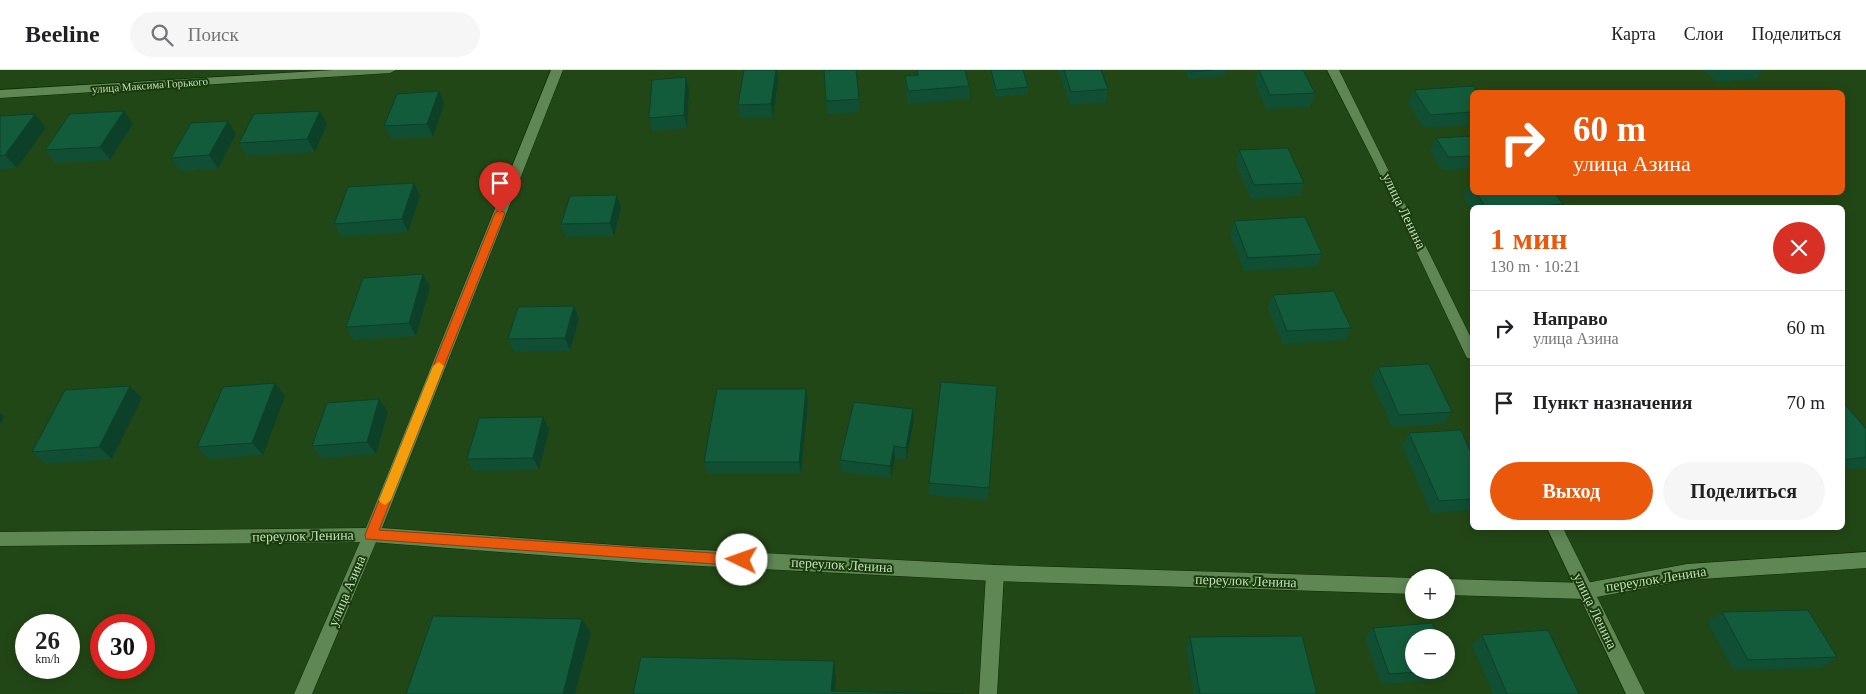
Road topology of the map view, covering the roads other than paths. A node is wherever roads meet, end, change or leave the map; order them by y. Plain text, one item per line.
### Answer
1 (390, 70) edge
2 (557, 70) edge
3 (1333, 70) edge
4 (0, 94) edge
5 (1470, 350) edge
6 (1556, 530) edge
7 (371, 535) junction
8 (0, 539) edge
9 (1866, 560) edge
10 (995, 573) junction
11 (1405, 586) edge
12 (1455, 587) edge
13 (1586, 591) junction
14 (303, 694) edge
15 (988, 694) edge
16 (1636, 694) edge

1 - 4 street, улица Максима Горького
2 - 7 street, улица Азина
3 - 5 street, улица Ленина
6 - 13 street, улица Ленина
7 - 8 street, переулок Ленина
7 - 10 street, переулок Ленина
7 - 14 street, улица Азина
9 - 13 street, переулок Ленина
10 - 11 street, переулок Ленина
10 - 15 street
12 - 13 street, переулок Ленина
13 - 16 street, улица Ленина

